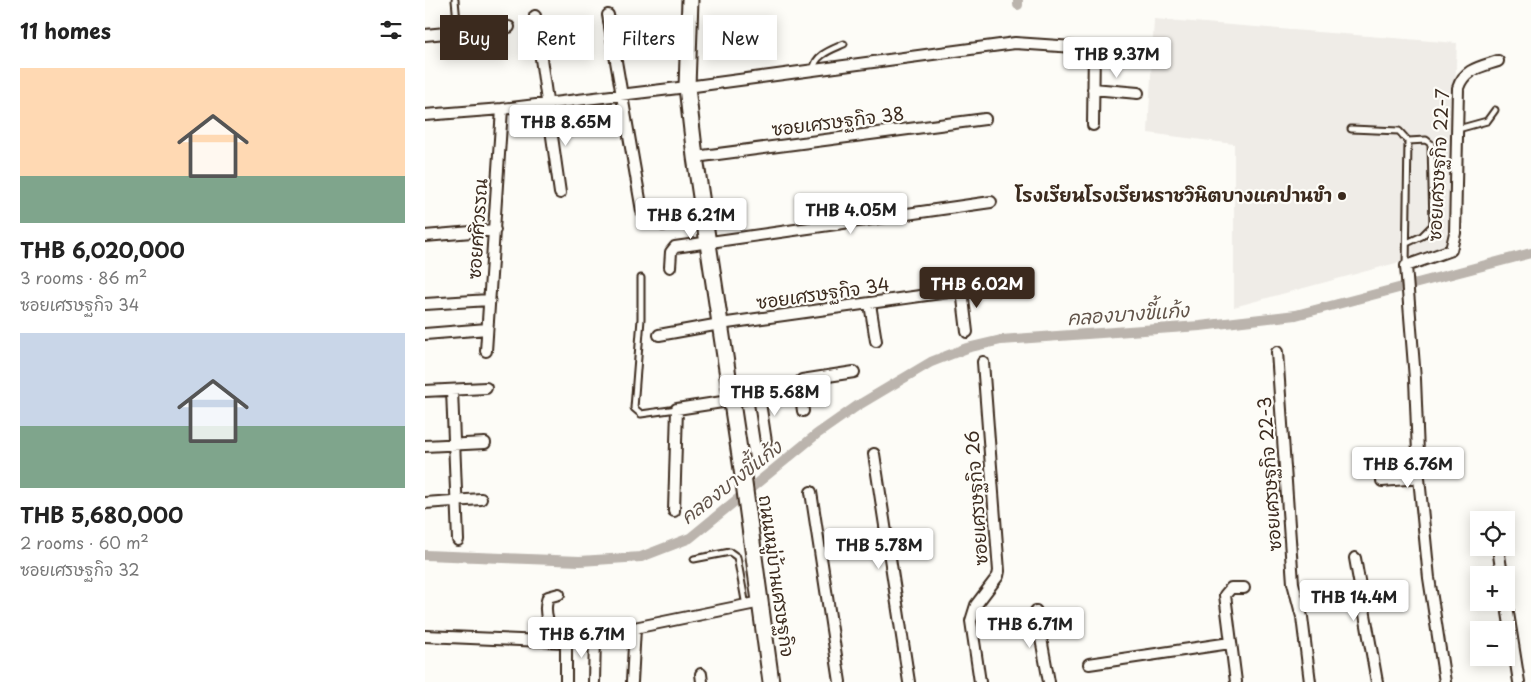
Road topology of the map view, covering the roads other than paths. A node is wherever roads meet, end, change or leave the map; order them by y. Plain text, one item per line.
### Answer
1 (455, 0) edge
2 (690, 0) edge
3 (456, 15) edge
4 (440, 34) edge
5 (425, 35) edge
6 (844, 44) dead end
7 (1094, 48) junction
8 (1148, 52) dead end
9 (541, 60) edge
10 (617, 60) edge
11 (1498, 61) dead end
12 (814, 70) junction
13 (687, 87) junction
14 (1093, 89) junction
15 (1138, 93) dead end
16 (623, 94) junction
17 (547, 104) junction
18 (502, 109) junction
19 (1495, 110) dead end
20 (425, 115) edge
21 (985, 119) dead end
22 (1093, 125) dead end
23 (1458, 128) junction
24 (1351, 129) dead end
25 (1408, 142) junction
26 (695, 157) junction
27 (561, 194) dead end
28 (991, 202) dead end
29 (663, 225) dead end
30 (495, 230) junction
31 (425, 236) edge
32 (707, 243) junction
33 (1407, 243) junction
34 (670, 267) dead end
35 (1406, 269) junction
36 (641, 278) dead end
37 (991, 286) dead end
38 (962, 290) junction
39 (489, 300) junction
40 (425, 304) edge
41 (869, 304) junction
42 (719, 324) junction
43 (487, 329) junction
44 (967, 332) dead end
45 (425, 334) edge
46 (659, 335) dead end
47 (876, 341) dead end
48 (486, 351) dead end
49 (1277, 352) dead end
50 (983, 362) dead end
51 (854, 372) dead end
52 (486, 388) dead end
53 (452, 390) junction
54 (800, 390) junction
55 (425, 391) edge
56 (759, 396) junction
57 (732, 400) junction
58 (677, 409) junction
59 (803, 411) dead end
60 (766, 442) dead end
61 (485, 443) dead end
62 (453, 444) junction
63 (425, 446) edge
64 (874, 454) dead end
65 (1419, 478) junction
66 (1382, 481) dead end
67 (811, 492) dead end
68 (481, 499) dead end
69 (456, 501) junction
70 (425, 503) edge
71 (674, 511) dead end
72 (458, 540) dead end
73 (1355, 558) dead end
74 (694, 559) dead end
75 (1244, 588) dead end
76 (559, 594) dead end
77 (753, 604) junction
78 (1036, 611) dead end
79 (1508, 611) edge
80 (635, 628) junction
81 (425, 636) edge
82 (595, 636) junction
83 (562, 642) junction
84 (1230, 643) junction
85 (1089, 664) dead end
86 (566, 682) edge
87 (594, 682) edge
88 (632, 682) edge
89 (771, 682) edge
90 (839, 682) edge
91 (909, 682) edge
92 (981, 682) edge
93 (1049, 682) edge
94 (1236, 682) edge
95 (1310, 682) edge
96 (1377, 682) edge
97 (1445, 682) edge
98 (1519, 682) edge

1 - 3 lane
2 - 13 street, ถนนหมู่บ้านเศรษฐกิจ
4 - 5 street
6 - 12 lane
7 - 8 street
7 - 12 street
7 - 14 street
9 - 17 street
10 - 16 street
11 - 23 street, ซอยเศรษฐกิจ 22-7
12 - 13 street
13 - 16 street
13 - 26 street, ถนนหมู่บ้านเศรษฐกิจ
14 - 15 street
14 - 22 street
16 - 17 street
16 - 29 street
17 - 18 street
17 - 27 street
18 - 20 street
18 - 30 street, ซอยศศิวรรณ
19 - 23 lane
21 - 26 street, ซอยเศรษฐกิจ 38
23 - 35 street, ซอยเศรษฐกิจ 22-7
24 - 25 lane
25 - 33 lane
25 - 33 lane
26 - 32 street, ถนนหมู่บ้านเศรษฐกิจ
28 - 32 street
30 - 31 street
30 - 39 street, ซอยศศิวรรณ
32 - 34 street
32 - 42 street, ถนนหมู่บ้านเศรษฐกิจ
33 - 35 lane
35 - 65 street
36 - 58 lane
37 - 38 street, ซอยเศรษฐกิจ 34
38 - 41 street, ซอยเศรษฐกิจ 34
38 - 44 street
39 - 40 street
39 - 43 street, ซอยศศิวรรณ
41 - 42 street, ซอยเศรษฐกิจ 34
41 - 47 street
42 - 46 street, ซอยเศรษฐกิจ 34
42 - 57 street, ถนนหมู่บ้านเศรษฐกิจ
43 - 45 street
43 - 48 street, ซอยศศิวรรณ
49 - 95 street, ซอยเศรษฐกิจ 22-3
50 - 92 street, ซอยเศรษฐกิจ 26
51 - 54 street
52 - 53 street
53 - 55 street
53 - 62 street
54 - 56 street
54 - 59 street
56 - 57 street
56 - 60 street
57 - 58 street
57 - 77 street, ถนนหมู่บ้านเศรษฐกิจ
58 - 71 street
61 - 62 street
62 - 63 street
62 - 69 street
64 - 91 street
65 - 66 street
65 - 97 street
67 - 90 street
68 - 69 street
69 - 70 street
69 - 72 street
73 - 96 street
74 - 77 lane
75 - 84 street
76 - 83 street
77 - 80 street
77 - 89 street, ถนนหมู่บ้านเศรษฐกิจ
78 - 93 street
79 - 98 street
80 - 82 street
80 - 88 street
81 - 83 street
82 - 83 street
82 - 87 street
83 - 86 street
84 - 85 street
84 - 94 street

